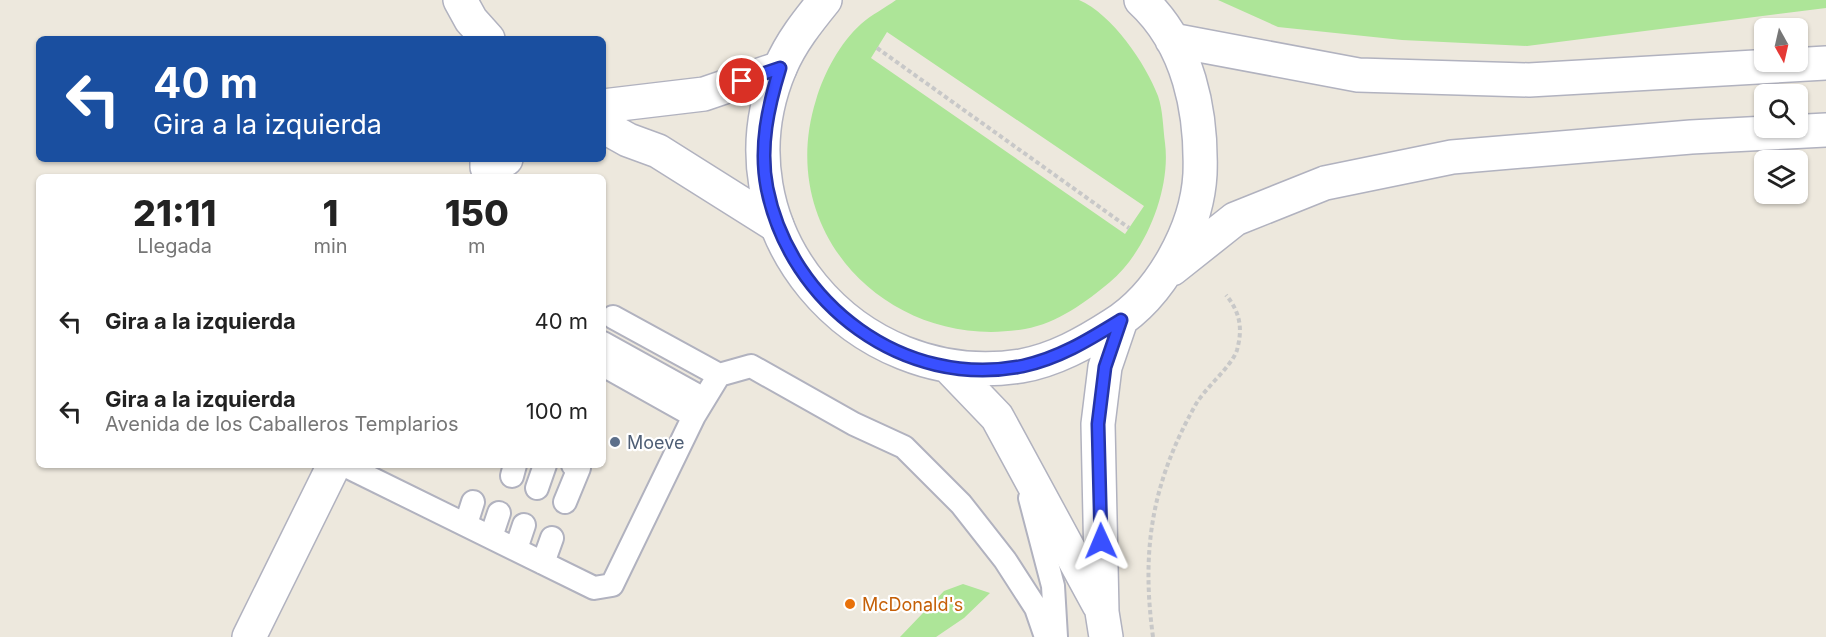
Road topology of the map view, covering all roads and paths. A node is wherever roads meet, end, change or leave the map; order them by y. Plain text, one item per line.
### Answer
1 (460, 0) edge
2 (825, 0) edge
3 (1141, 0) edge
4 (485, 36) edge
5 (1172, 40) junction
6 (877, 48) dead end
7 (1826, 63) edge
8 (780, 68) junction
9 (606, 106) edge
10 (1826, 130) edge
11 (611, 136) edge
12 (777, 226) junction
13 (1129, 228) dead end
14 (1161, 278) junction
15 (1226, 295) dead end
16 (612, 317) dead end
17 (1121, 320) junction
18 (606, 345) edge
19 (606, 366) edge
20 (950, 367) junction
21 (719, 375) junction
22 (699, 407) junction
23 (1019, 453) junction
24 (333, 468) edge
25 (350, 468) edge
26 (544, 468) edge
27 (579, 468) edge
28 (537, 488) dead end
29 (473, 502) dead end
30 (565, 502) dead end
31 (499, 513) dead end
32 (466, 524) junction
33 (524, 525) dead end
34 (491, 537) junction
35 (552, 538) dead end
36 (516, 549) junction
37 (543, 563) junction
38 (1104, 624) edge
39 (249, 637) edge
40 (1046, 637) edge
41 (1056, 637) edge
42 (1153, 637) edge

1 - 4 main road
2 - 8 main road
3 - 5 main road
5 - 7 main road
5 - 14 main road
6 - 13 path
8 - 9 main road
8 - 12 main road
10 - 14 main road
11 - 12 main road
12 - 20 main road
14 - 17 main road
15 - 42 path
16 - 21 lane
17 - 20 main road
17 - 38 main road
18 - 22 lane
19 - 22 lane
20 - 23 main road
21 - 22 lane
21 - 40 lane
22 - 37 lane
23 - 38 main road
23 - 41 lane
24 - 39 main road
25 - 32 lane
26 - 28 lane
27 - 30 lane
29 - 32 lane
31 - 34 lane
32 - 34 lane
33 - 36 lane
34 - 36 lane
35 - 37 lane
36 - 37 lane

